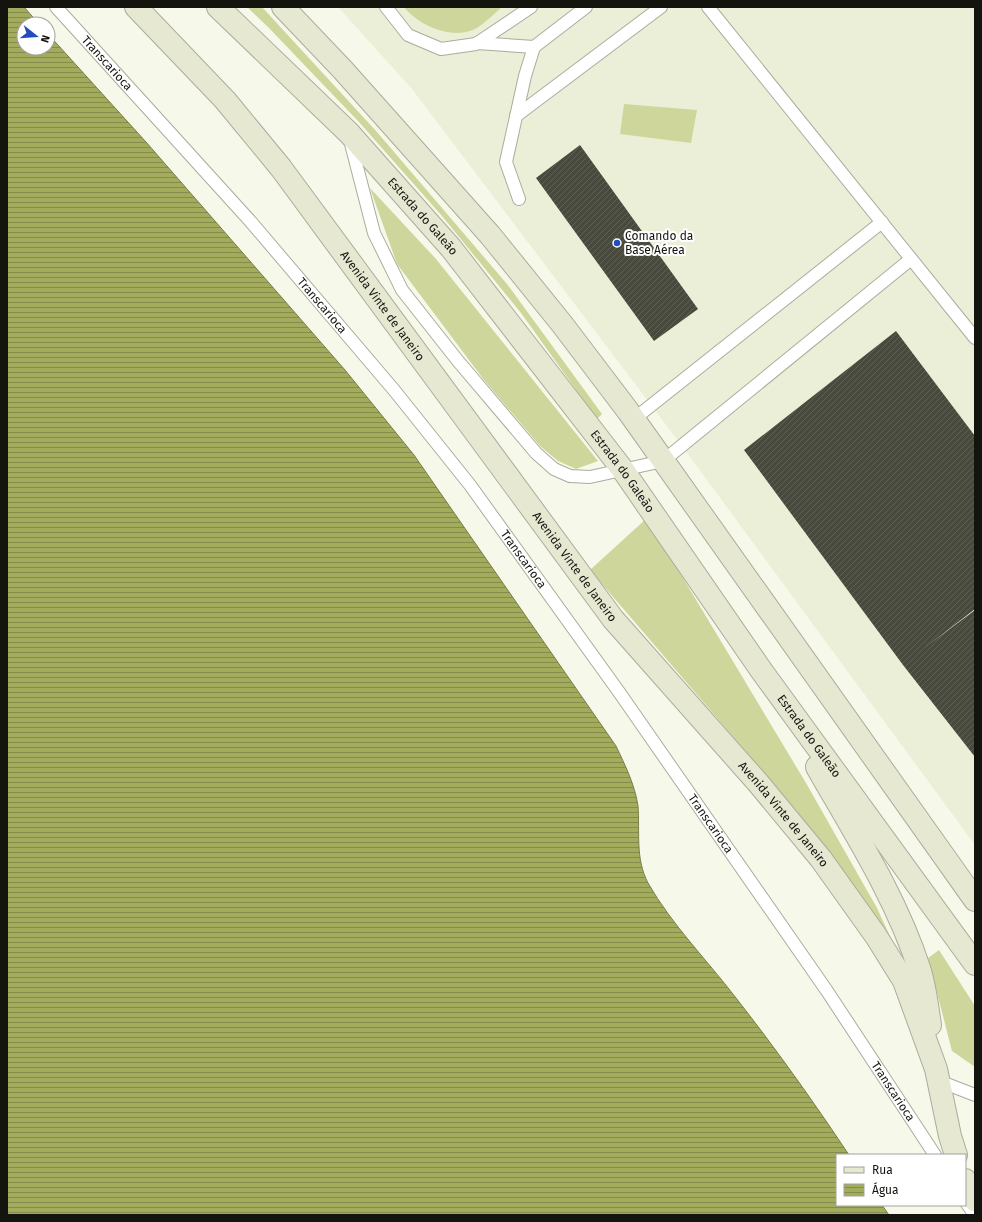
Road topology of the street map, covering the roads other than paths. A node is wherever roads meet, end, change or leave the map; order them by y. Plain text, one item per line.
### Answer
1 (56, 7) edge
2 (136, 7) edge
3 (284, 7) edge
4 (386, 7) edge
5 (531, 7) edge
6 (586, 7) edge
7 (660, 7) edge
8 (708, 7) edge
9 (221, 9) edge
10 (477, 43) junction
11 (534, 47) junction
12 (516, 116) junction
13 (349, 133) junction
14 (519, 199) dead end
15 (882, 222) junction
16 (911, 259) junction
17 (975, 338) edge
18 (634, 419) junction
19 (663, 461) junction
20 (623, 470) junction
21 (761, 670) junction
22 (975, 900) edge
23 (975, 964) edge
24 (937, 1075) junction
25 (975, 1095) edge
26 (934, 1154) edge
27 (956, 1154) edge
28 (966, 1182) edge
29 (975, 1200) edge
30 (966, 1202) edge
31 (975, 1215) edge

1 - 26 lane, Transcarioca
2 - 24 main road, Avenida Vinte de Janeiro
3 - 18 main road
4 - 10 lane
5 - 10 lane
6 - 11 lane
7 - 12 lane
8 - 15 lane
9 - 13 main road, Estrada do Galeão
10 - 11 lane
11 - 12 lane
12 - 14 lane
13 - 20 main road, Estrada do Galeão
13 - 20 lane
15 - 16 lane
15 - 18 lane
16 - 17 lane
16 - 19 lane
18 - 19 main road
19 - 20 lane
19 - 22 main road
20 - 21 main road, Estrada do Galeão
21 - 23 main road, Estrada do Galeão
21 - 24 main road
24 - 25 lane
24 - 27 main road, Avenida Vinte de Janeiro
28 - 29 main road
30 - 31 lane

